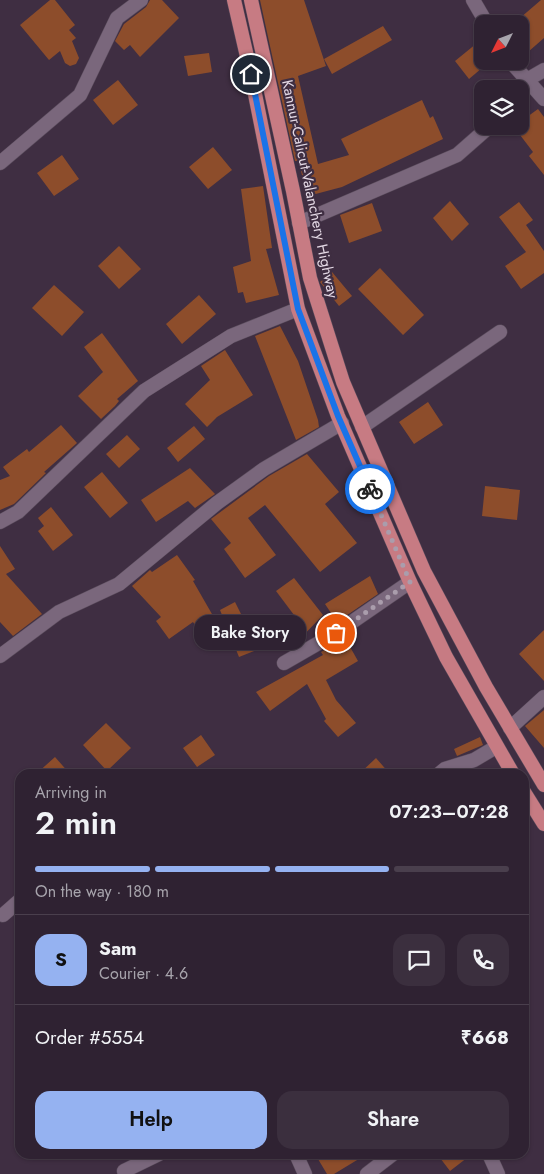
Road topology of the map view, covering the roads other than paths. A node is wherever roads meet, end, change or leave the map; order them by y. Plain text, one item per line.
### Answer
1 (141, 0) edge
2 (234, 0) edge
3 (251, 0) edge
4 (473, 0) edge
5 (482, 15) edge
6 (544, 70) edge
7 (529, 80) edge
8 (529, 89) edge
9 (544, 99) edge
10 (480, 135) edge
11 (0, 163) edge
12 (299, 223) junction
13 (282, 229) junction
14 (298, 309) junction
15 (500, 332) dead end
16 (342, 423) junction
17 (362, 427) junction
18 (0, 522) edge
19 (410, 582) junction
20 (0, 656) edge
21 (284, 663) dead end
22 (544, 696) edge
23 (495, 703) junction
24 (476, 713) junction
25 (510, 728) junction
26 (496, 747) junction
27 (444, 769) edge
28 (510, 769) edge
29 (544, 785) edge
30 (529, 800) edge
31 (544, 824) edge
32 (15, 904) edge
33 (3, 915) dead end
34 (148, 1159) edge
35 (298, 1159) edge
36 (386, 1159) edge
37 (491, 1159) edge
38 (124, 1170) dead end
39 (306, 1174) edge
40 (367, 1174) edge
41 (498, 1174) edge

1 - 11 street
2 - 13 highway
3 - 12 highway, Kannur-Calicut-Valanchery Highway
4 - 5 street
6 - 7 street
8 - 9 street
10 - 12 street
12 - 13 highway
12 - 17 highway, Kannur-Calicut-Valanchery Highway
13 - 14 highway
14 - 16 highway
14 - 18 street
15 - 17 street
16 - 19 highway
16 - 20 street
17 - 23 highway, Kannur-Calicut-Valanchery Highway
19 - 21 street
19 - 24 highway
22 - 25 street
23 - 24 highway
23 - 25 highway, Kannur-Calicut-Valanchery Highway
24 - 26 highway
25 - 29 highway, Kannur-Calicut-Valanchery Highway
26 - 27 street
26 - 28 highway
30 - 31 highway
32 - 33 street
34 - 38 street
35 - 39 street
36 - 40 street
37 - 41 street

